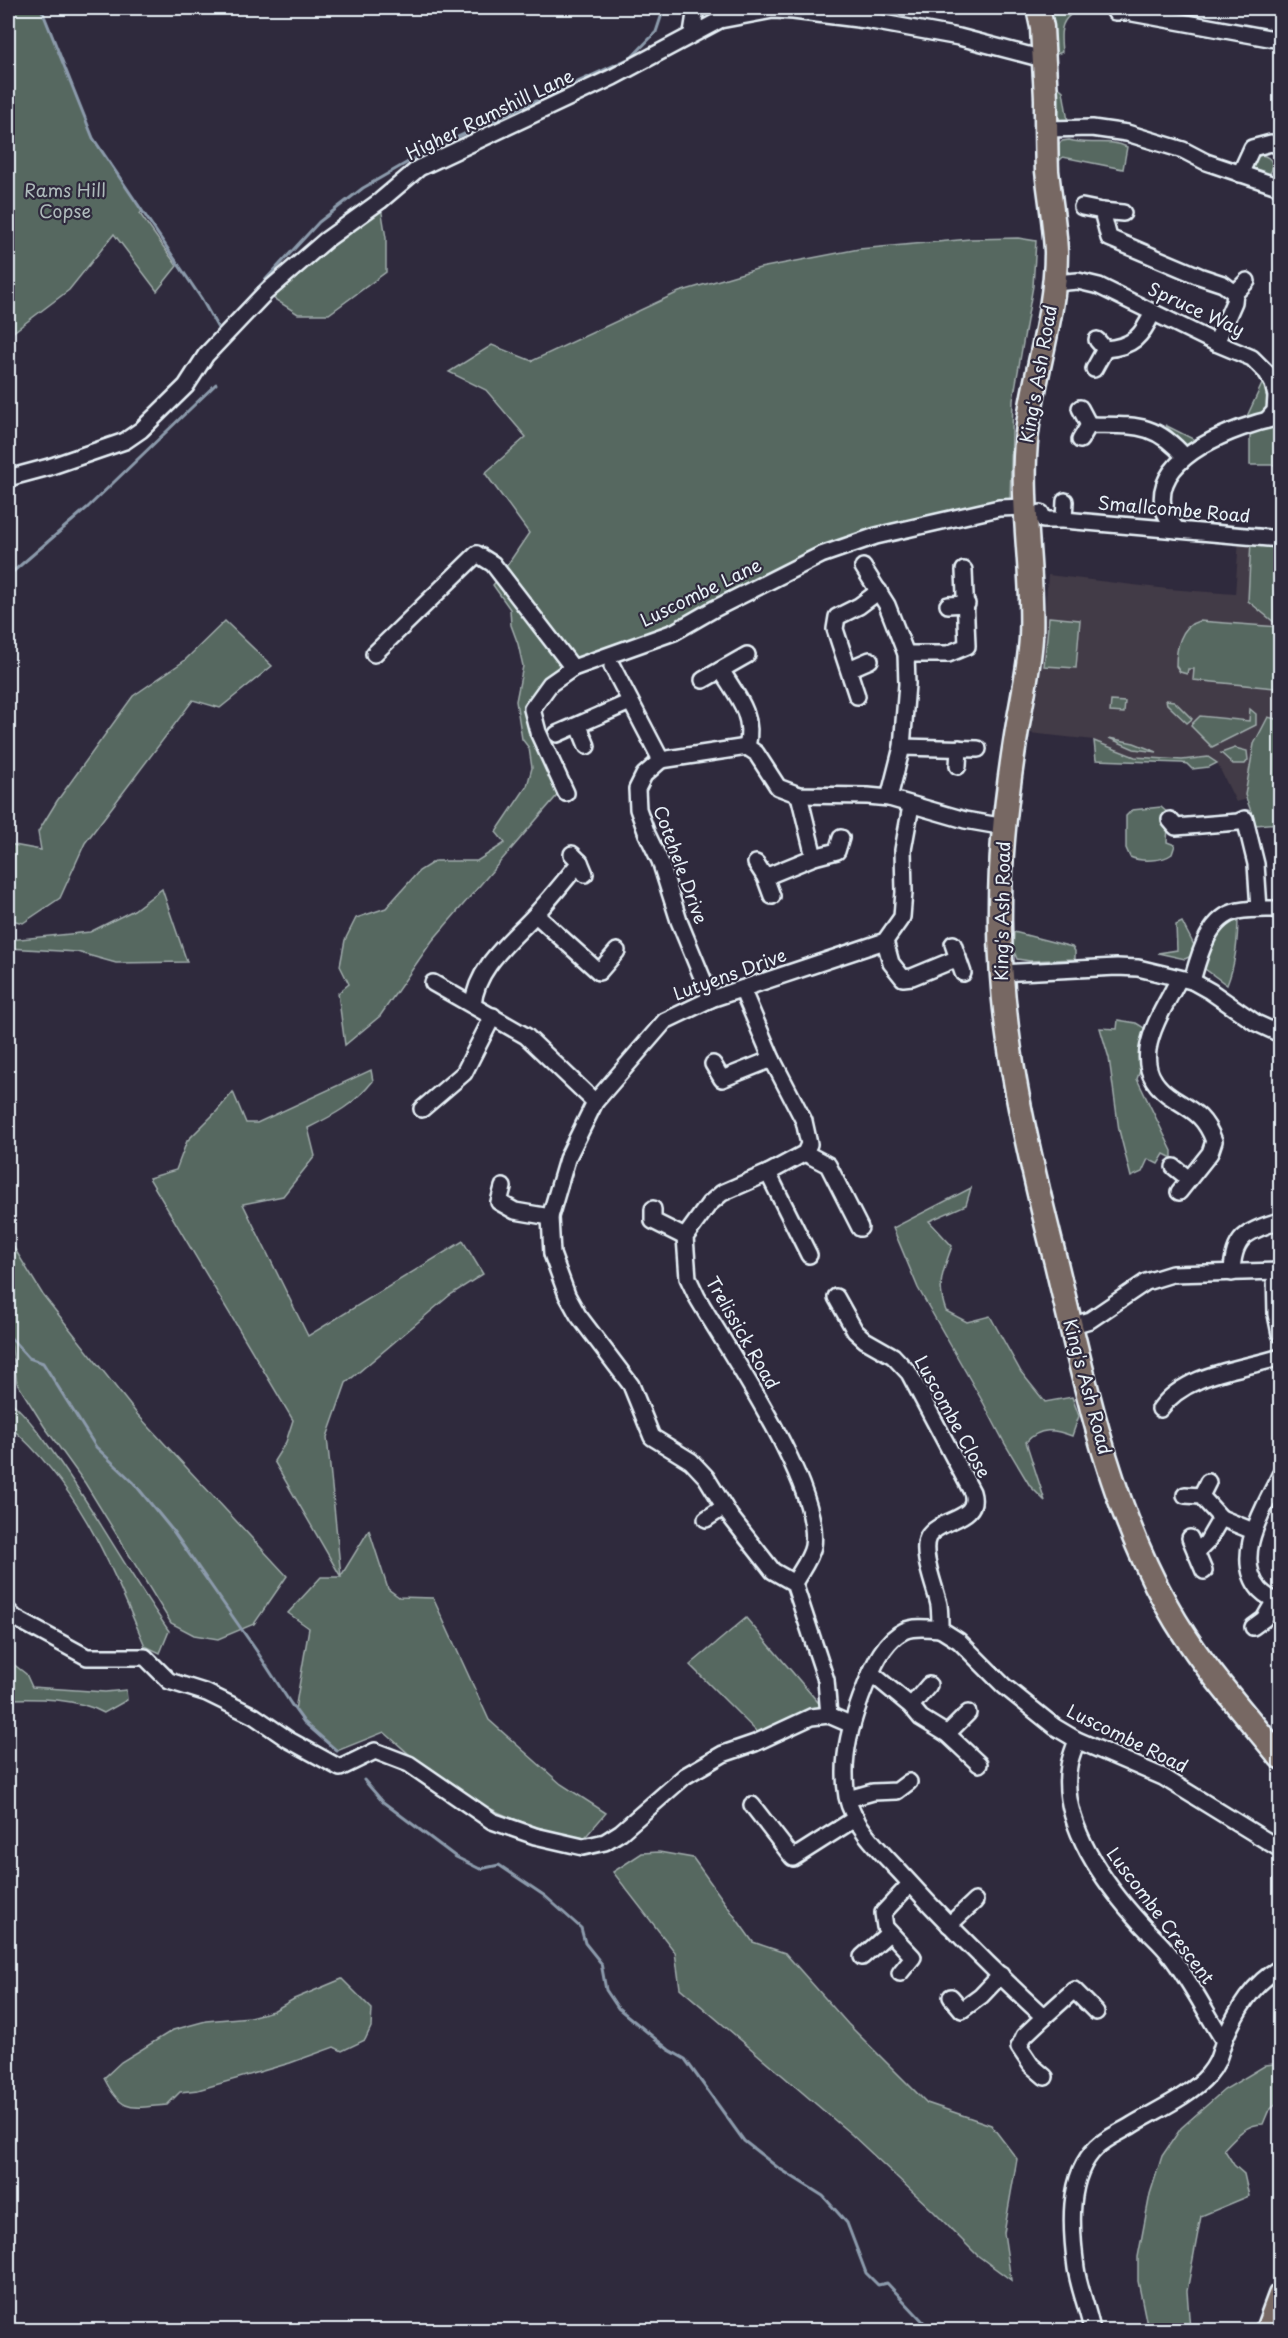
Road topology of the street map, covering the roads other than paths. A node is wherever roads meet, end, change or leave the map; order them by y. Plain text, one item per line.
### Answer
1 (696, 8) edge
2 (1038, 8) edge
3 (1115, 12) dead end
4 (692, 33) junction
5 (1281, 40) edge
6 (1043, 59) junction
7 (1047, 129) junction
8 (1281, 146) edge
9 (1240, 174) junction
10 (1280, 182) edge
11 (1082, 207) dead end
12 (1102, 211) junction
13 (1123, 213) dead end
14 (1247, 281) dead end
15 (1054, 283) junction
16 (1235, 293) junction
17 (1153, 312) junction
18 (1216, 344) junction
19 (1094, 369) dead end
20 (1080, 408) dead end
21 (1274, 418) edge
22 (1089, 425) junction
23 (1080, 440) dead end
24 (1185, 457) junction
25 (8, 478) edge
26 (1065, 501) dead end
27 (1033, 510) junction
28 (1064, 520) junction
29 (1177, 530) junction
30 (1281, 539) edge
31 (863, 567) dead end
32 (964, 570) dead end
33 (879, 591) junction
34 (967, 604) junction
35 (948, 605) dead end
36 (374, 654) dead end
37 (906, 654) junction
38 (747, 655) dead end
39 (870, 660) dead end
40 (612, 666) dead end
41 (573, 668) junction
42 (849, 669) junction
43 (720, 670) junction
44 (703, 680) dead end
45 (857, 696) dead end
46 (630, 702) junction
47 (579, 726) junction
48 (557, 734) dead end
49 (587, 746) dead end
50 (747, 747) junction
51 (902, 747) junction
52 (959, 748) junction
53 (978, 749) dead end
54 (661, 760) junction
55 (958, 766) dead end
56 (566, 793) dead end
57 (800, 795) junction
58 (889, 798) junction
59 (911, 806) junction
60 (1005, 827) junction
61 (1173, 827) dead end
62 (842, 838) dead end
63 (814, 857) junction
64 (579, 863) dead end
65 (756, 863) dead end
66 (765, 877) junction
67 (772, 896) dead end
68 (1259, 909) junction
69 (1281, 909) edge
70 (536, 915) junction
71 (885, 941) junction
72 (617, 951) dead end
73 (963, 973) dead end
74 (1000, 973) junction
75 (1185, 980) junction
76 (434, 982) dead end
77 (742, 989) junction
78 (711, 999) junction
79 (473, 1005) junction
80 (494, 1016) junction
81 (1281, 1034) edge
82 (772, 1059) junction
83 (714, 1064) dead end
84 (595, 1102) junction
85 (422, 1109) dead end
86 (805, 1153) junction
87 (1174, 1167) dead end
88 (768, 1173) junction
89 (1189, 1179) junction
90 (1179, 1192) dead end
91 (496, 1198) dead end
92 (1272, 1206) dead end
93 (550, 1217) junction
94 (649, 1220) dead end
95 (1278, 1223) edge
96 (860, 1228) dead end
97 (686, 1237) junction
98 (809, 1255) dead end
99 (1278, 1271) edge
100 (1232, 1273) junction
101 (836, 1297) dead end
102 (1070, 1326) junction
103 (1281, 1334) edge
104 (1281, 1357) edge
105 (1163, 1397) dead end
106 (1280, 1477) edge
107 (1198, 1491) dead end
108 (724, 1507) junction
109 (1221, 1518) junction
110 (706, 1519) dead end
111 (1253, 1532) junction
112 (1190, 1539) dead end
113 (1196, 1553) junction
114 (1204, 1570) dead end
115 (794, 1583) junction
116 (1278, 1601) edge
117 (8, 1611) edge
118 (1253, 1627) dead end
119 (940, 1629) junction
120 (871, 1673) junction
121 (929, 1685) dead end
122 (911, 1706) junction
123 (968, 1713) dead end
124 (829, 1715) junction
125 (852, 1725) junction
126 (946, 1734) junction
127 (1077, 1740) junction
128 (1281, 1757) edge
129 (979, 1764) dead end
130 (909, 1782) dead end
131 (848, 1799) junction
132 (752, 1805) dead end
133 (856, 1818) junction
134 (1281, 1849) edge
135 (910, 1884) junction
136 (975, 1901) dead end
137 (949, 1925) junction
138 (889, 1932) junction
139 (862, 1957) dead end
140 (1281, 1968) edge
141 (900, 1973) dead end
142 (1001, 1975) junction
143 (951, 1997) dead end
144 (1096, 2012) dead end
145 (1044, 2017) junction
146 (1224, 2041) junction
147 (1045, 2077) dead end
148 (1281, 2295) edge
149 (1092, 2331) edge
150 (1267, 2331) edge

1 - 4 street
2 - 6 highway, King's Ash Road
3 - 5 street
4 - 6 street, Higher Ramshill Lane
4 - 25 street, Higher Ramshill Lane
6 - 7 highway, King's Ash Road
7 - 9 street
7 - 15 highway, King's Ash Road
8 - 9 street
9 - 10 street
11 - 12 street
12 - 13 street
12 - 16 street
14 - 16 street
15 - 17 street, Spruce Way
15 - 27 highway, King's Ash Road
16 - 18 street
17 - 18 street, Spruce Way
17 - 19 street
18 - 21 street, Spruce Way
20 - 22 street
21 - 24 street
22 - 23 street
22 - 24 street
24 - 29 street
26 - 28 street
27 - 28 street, Smallcombe Road
27 - 41 street, Luscombe Lane
27 - 60 highway, King's Ash Road
28 - 29 street, Smallcombe Road
29 - 30 street, Smallcombe Road
31 - 33 street
32 - 34 street
33 - 37 street
33 - 42 street
34 - 35 street
34 - 37 street
36 - 41 street
37 - 51 street
38 - 43 street
39 - 42 street
40 - 46 street
41 - 56 street
42 - 45 street
43 - 44 street
43 - 50 street
46 - 47 street
46 - 54 street
47 - 48 street
47 - 49 street
50 - 54 street
50 - 57 street
51 - 52 street
51 - 58 street
52 - 53 street
52 - 55 street
54 - 78 street, Cotehele Drive
57 - 58 street
57 - 63 street
58 - 59 street
59 - 60 street
59 - 71 street
60 - 74 highway, King's Ash Road
61 - 68 street
62 - 63 street
63 - 66 street
64 - 70 street
65 - 66 street
66 - 67 street
68 - 69 street
68 - 75 street
70 - 72 street
70 - 79 street
71 - 73 street
71 - 77 street, Lutyens Drive
74 - 75 street
74 - 102 highway, King's Ash Road
75 - 81 street
75 - 89 street
76 - 79 street
77 - 78 street, Lutyens Drive
77 - 82 street
78 - 84 street, Lutyens Drive
79 - 80 street
80 - 84 street
80 - 85 street
82 - 83 street
82 - 86 street
84 - 93 street, Lutyens Drive
86 - 88 street
86 - 96 street
87 - 89 street
88 - 97 street
88 - 98 street
89 - 90 street
91 - 93 street
92 - 95 street
93 - 108 street, Lutyens Drive
94 - 97 street
95 - 100 street
97 - 115 street, Trelissick Road
99 - 100 street
99 - 103 street
100 - 102 street
101 - 119 street, Luscombe Close
102 - 128 highway, King's Ash Road
104 - 105 street
106 - 111 street
107 - 109 street
108 - 110 street
108 - 115 street, Lutyens Drive
109 - 111 street
109 - 113 street
111 - 116 street
112 - 113 street
113 - 114 street
115 - 124 street
116 - 118 street
117 - 124 street
119 - 120 street
119 - 127 street, Luscombe Road
120 - 122 street
120 - 125 street
121 - 122 street
122 - 126 street
123 - 126 street
124 - 125 street
125 - 131 street
126 - 129 street
127 - 134 street, Luscombe Road
127 - 146 street, Luscombe Crescent
130 - 131 street
131 - 133 street
132 - 133 street
133 - 135 street
135 - 137 street
135 - 138 street
136 - 137 street
137 - 142 street
138 - 139 street
138 - 141 street
140 - 146 street
142 - 143 street
142 - 145 street
144 - 145 street
145 - 147 street
146 - 149 street
148 - 150 highway

